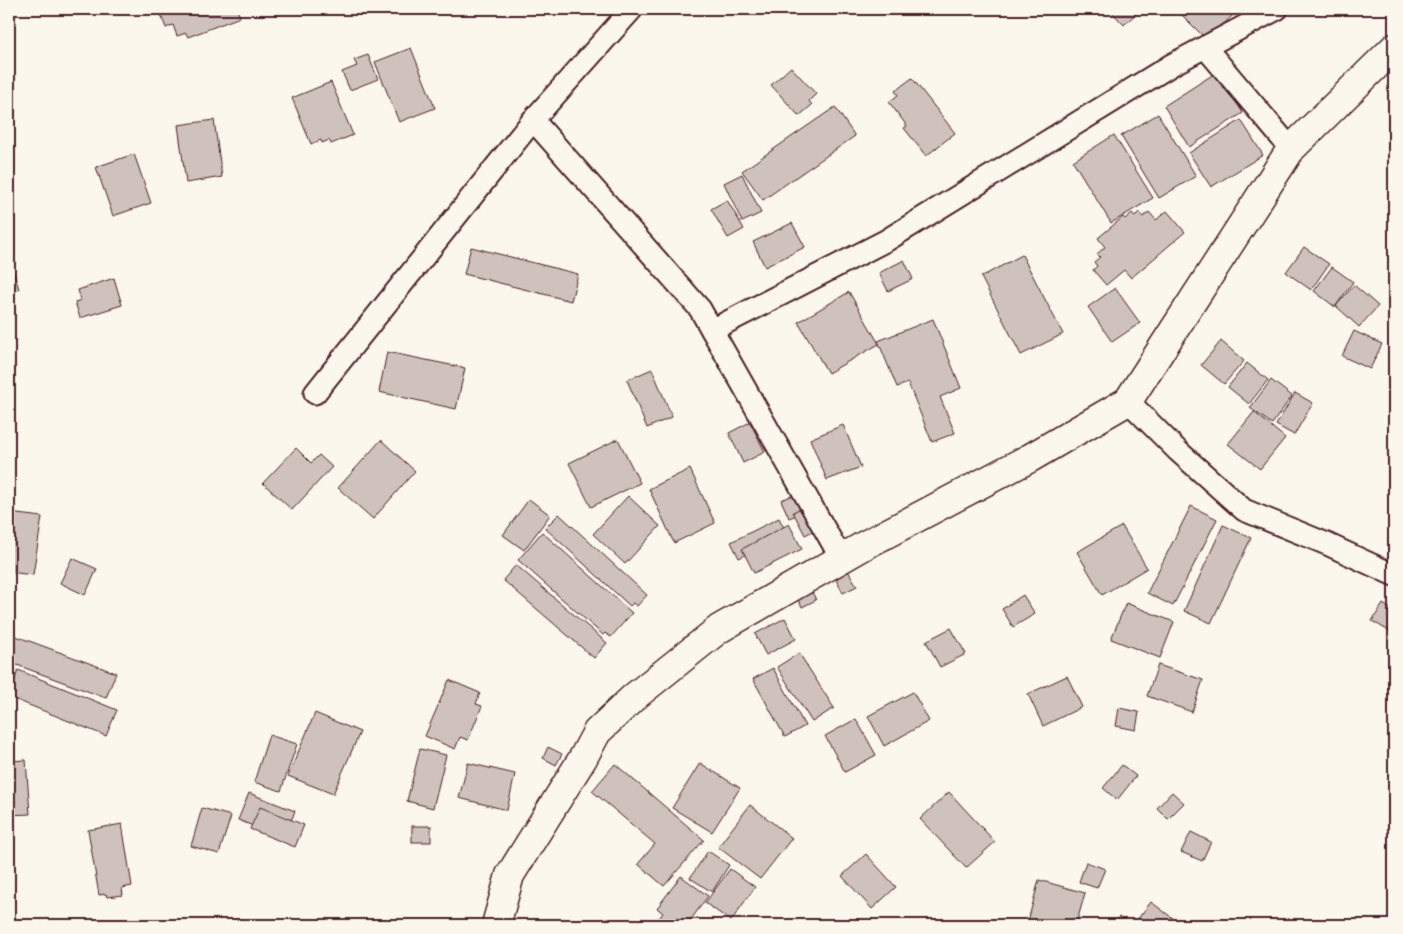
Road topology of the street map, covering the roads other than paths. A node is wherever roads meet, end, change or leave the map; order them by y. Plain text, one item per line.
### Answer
1 (632, 9) edge
2 (1277, 9) edge
3 (1206, 47) junction
4 (1393, 50) edge
5 (533, 120) junction
6 (1291, 149) junction
7 (712, 330) junction
8 (315, 393) dead end
9 (1128, 400) junction
10 (841, 558) junction
11 (1394, 575) edge
12 (496, 925) edge

1 - 5 street
2 - 3 street
3 - 6 street
3 - 7 street
4 - 6 street
5 - 7 street
5 - 8 street
6 - 9 street
7 - 10 street
9 - 10 street
9 - 11 street
10 - 12 street

